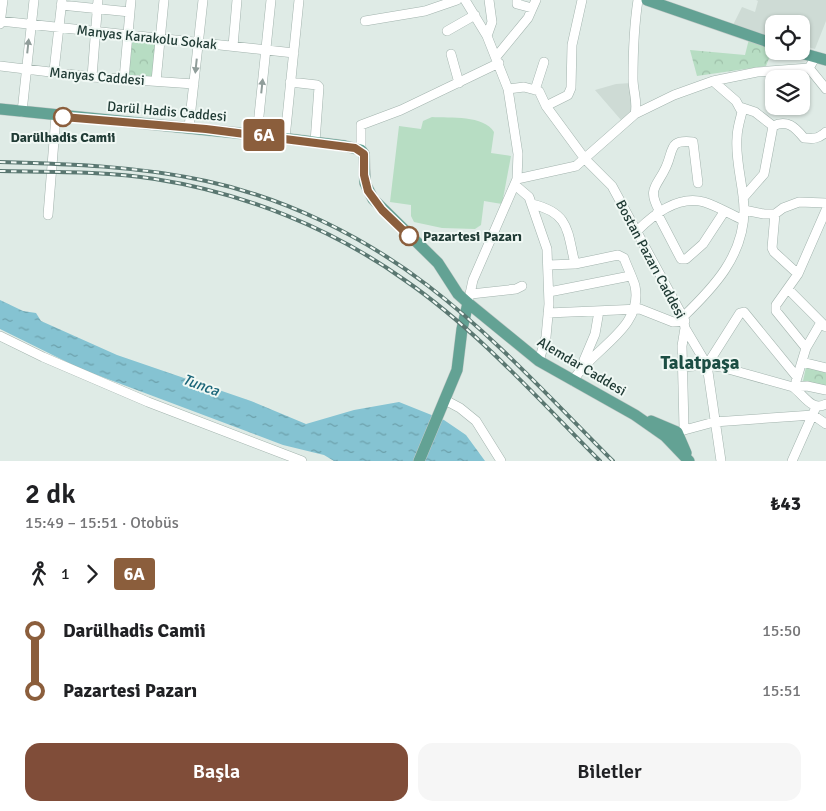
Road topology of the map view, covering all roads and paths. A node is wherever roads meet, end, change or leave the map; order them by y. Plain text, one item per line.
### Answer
1 (3, 0) edge
2 (34, 0) edge
3 (131, 0) edge
4 (164, 0) edge
5 (203, 0) edge
6 (237, 0) edge
7 (271, 0) edge
8 (298, 0) edge
9 (456, 0) edge
10 (465, 0) edge
11 (483, 0) edge
12 (489, 0) edge
13 (517, 0) edge
14 (582, 0) edge
15 (638, 0) edge
16 (652, 1) edge
17 (62, 2) edge
18 (98, 4) edge
19 (534, 4) edge
20 (130, 12) junction
21 (475, 15) junction
22 (365, 21) dead end
23 (0, 22) edge
24 (30, 24) junction
25 (59, 27) junction
26 (96, 31) junction
27 (447, 31) dead end
28 (128, 34) junction
29 (487, 36) junction
30 (160, 37) junction
31 (199, 41) junction
32 (765, 41) edge
33 (233, 46) junction
34 (266, 49) junction
35 (294, 53) junction
36 (451, 54) dead end
37 (498, 60) junction
38 (544, 62) dead end
39 (817, 62) edge
40 (0, 66) edge
41 (26, 69) junction
42 (54, 71) junction
43 (92, 77) junction
44 (124, 79) junction
45 (156, 81) junction
46 (713, 81) junction
47 (290, 82) junction
48 (459, 82) junction
49 (194, 84) junction
50 (826, 88) edge
51 (508, 89) junction
52 (535, 90) junction
53 (546, 106) junction
54 (740, 107) junction
55 (0, 109) edge
56 (22, 112) junction
57 (635, 114) junction
58 (56, 116) junction
59 (773, 126) junction
60 (189, 127) junction
61 (826, 132) edge
62 (257, 134) junction
63 (285, 138) junction
64 (315, 142) junction
65 (361, 150) junction
66 (585, 159) junction
67 (516, 182) junction
68 (698, 183) dead end
69 (743, 198) junction
70 (826, 203) edge
71 (532, 204) junction
72 (826, 210) edge
73 (658, 212) junction
74 (724, 212) junction
75 (48, 214) dead end
76 (775, 214) junction
77 (744, 215) junction
78 (638, 230) junction
79 (575, 264) junction
80 (548, 265) junction
81 (798, 274) junction
82 (630, 276) junction
83 (473, 280) junction
84 (452, 285) junction
85 (522, 286) dead end
86 (788, 289) junction
87 (549, 292) junction
88 (470, 298) junction
89 (634, 309) junction
90 (599, 311) junction
91 (548, 313) junction
92 (684, 322) junction
93 (824, 323) edge
94 (0, 336) edge
95 (806, 348) junction
96 (538, 361) junction
97 (802, 362) junction
98 (707, 365) junction
99 (581, 367) junction
100 (682, 367) junction
101 (826, 368) edge
102 (797, 376) junction
103 (573, 381) junction
104 (793, 387) junction
105 (823, 390) edge
106 (826, 403) edge
107 (443, 404) junction
108 (813, 408) junction
109 (714, 422) junction
110 (826, 424) edge
111 (673, 432) junction
112 (688, 460) edge
113 (302, 461) edge
114 (419, 461) edge
115 (501, 461) edge
116 (721, 461) edge
117 (792, 461) edge

1 - 23 street
2 - 24 street
3 - 20 street
4 - 30 street
5 - 31 street
6 - 33 street
7 - 34 street
8 - 35 street
9 - 22 street
10 - 21 street
11 - 29 street
12 - 29 street
13 - 19 street
14 - 53 street
15 - 57 street
16 - 32 main road
17 - 18 street
17 - 25 street
18 - 20 street
18 - 26 street
19 - 37 street
20 - 28 street
21 - 27 street
21 - 29 street
23 - 24 street, Manyas Karakolu Sokak
24 - 25 street, Manyas Karakolu Sokak
41 -> 24 street
25 - 26 street, Manyas Karakolu Sokak
25 - 42 street
26 - 28 street, Manyas Karakolu Sokak
26 - 43 street
28 - 30 street, Manyas Karakolu Sokak
28 - 44 street
29 - 37 street
30 - 31 street, Manyas Karakolu Sokak
30 - 45 street
31 - 33 street, Manyas Karakolu Sokak
31 -> 49 street
33 - 34 street, Manyas Karakolu Sokak
34 - 35 street, Manyas Karakolu Sokak
62 -> 34 street
35 - 47 street
36 - 48 street
37 - 48 street
37 - 51 street
38 - 52 street
39 - 46 street
39 - 50 street
40 - 41 street, Manyas Caddesi
41 - 42 street, Manyas Caddesi
41 - 56 street
42 - 43 street, Manyas Caddesi
43 - 44 street, Manyas Caddesi
44 - 45 street, Manyas Caddesi
45 - 49 street, Manyas Caddesi
46 - 54 street
46 - 57 street
47 - 63 street
47 - 64 street
48 - 65 street
49 - 60 street
51 - 52 street
51 - 67 street
52 - 53 street, Bostan Pazarı Caddesi
53 - 66 street, Bostan Pazarı Caddesi
54 - 59 street
54 - 69 street
55 - 56 main road, Darül Hadis Caddesi
56 - 58 main road, Darül Hadis Caddesi
57 - 66 street
58 - 60 main road, Darül Hadis Caddesi
58 - 75 street
59 - 61 street
59 - 69 street
60 - 62 main road, Darül Hadis Caddesi
62 - 63 main road, Darül Hadis Caddesi
63 - 64 main road, Darül Hadis Caddesi
64 - 65 main road, Darül Hadis Caddesi
65 - 84 main road, Alemdar Caddesi
66 - 67 street
66 - 78 street, Bostan Pazarı Caddesi
67 - 71 street
67 - 83 street
68 - 73 street
69 - 77 street
70 - 76 street
71 - 79 street
71 - 80 street
72 - 81 street
73 - 74 street
73 - 74 street
73 - 78 street
74 - 77 street
76 - 77 street
76 - 81 street
77 - 92 street
78 - 92 street, Bostan Pazarı Caddesi
79 - 80 street
79 - 82 street
80 - 87 street
81 - 86 street
82 - 87 street
82 - 89 street
83 - 84 street
83 - 88 street
84 - 88 main road, Alemdar Caddesi
85 - 88 street
86 - 93 street
86 - 95 street
87 - 91 street
88 - 96 main road, Alemdar Caddesi
88 - 107 main road
89 - 90 street
89 - 92 street
89 - 99 street
90 - 91 street
90 - 99 street
91 - 96 street
92 - 98 street, Bostan Pazarı Caddesi
92 - 100 street
93 - 95 street
94 - 113 street
95 - 97 street
96 - 103 main road, Alemdar Caddesi
97 - 101 street
97 - 102 street
98 - 100 street
98 - 102 street
98 - 104 street
98 - 109 street, Bostan Pazarı Caddesi
99 - 103 street
100 - 111 street
102 - 104 street
103 - 111 main road, Alemdar Caddesi
104 - 105 street
104 - 108 street
105 - 108 street
106 - 108 street
107 - 114 main road
107 - 115 street
108 - 109 street
108 - 110 street
108 - 117 street
109 - 111 street
109 - 116 street, Bostan Pazarı Caddesi
111 - 112 main road, Alemdar Caddesi

